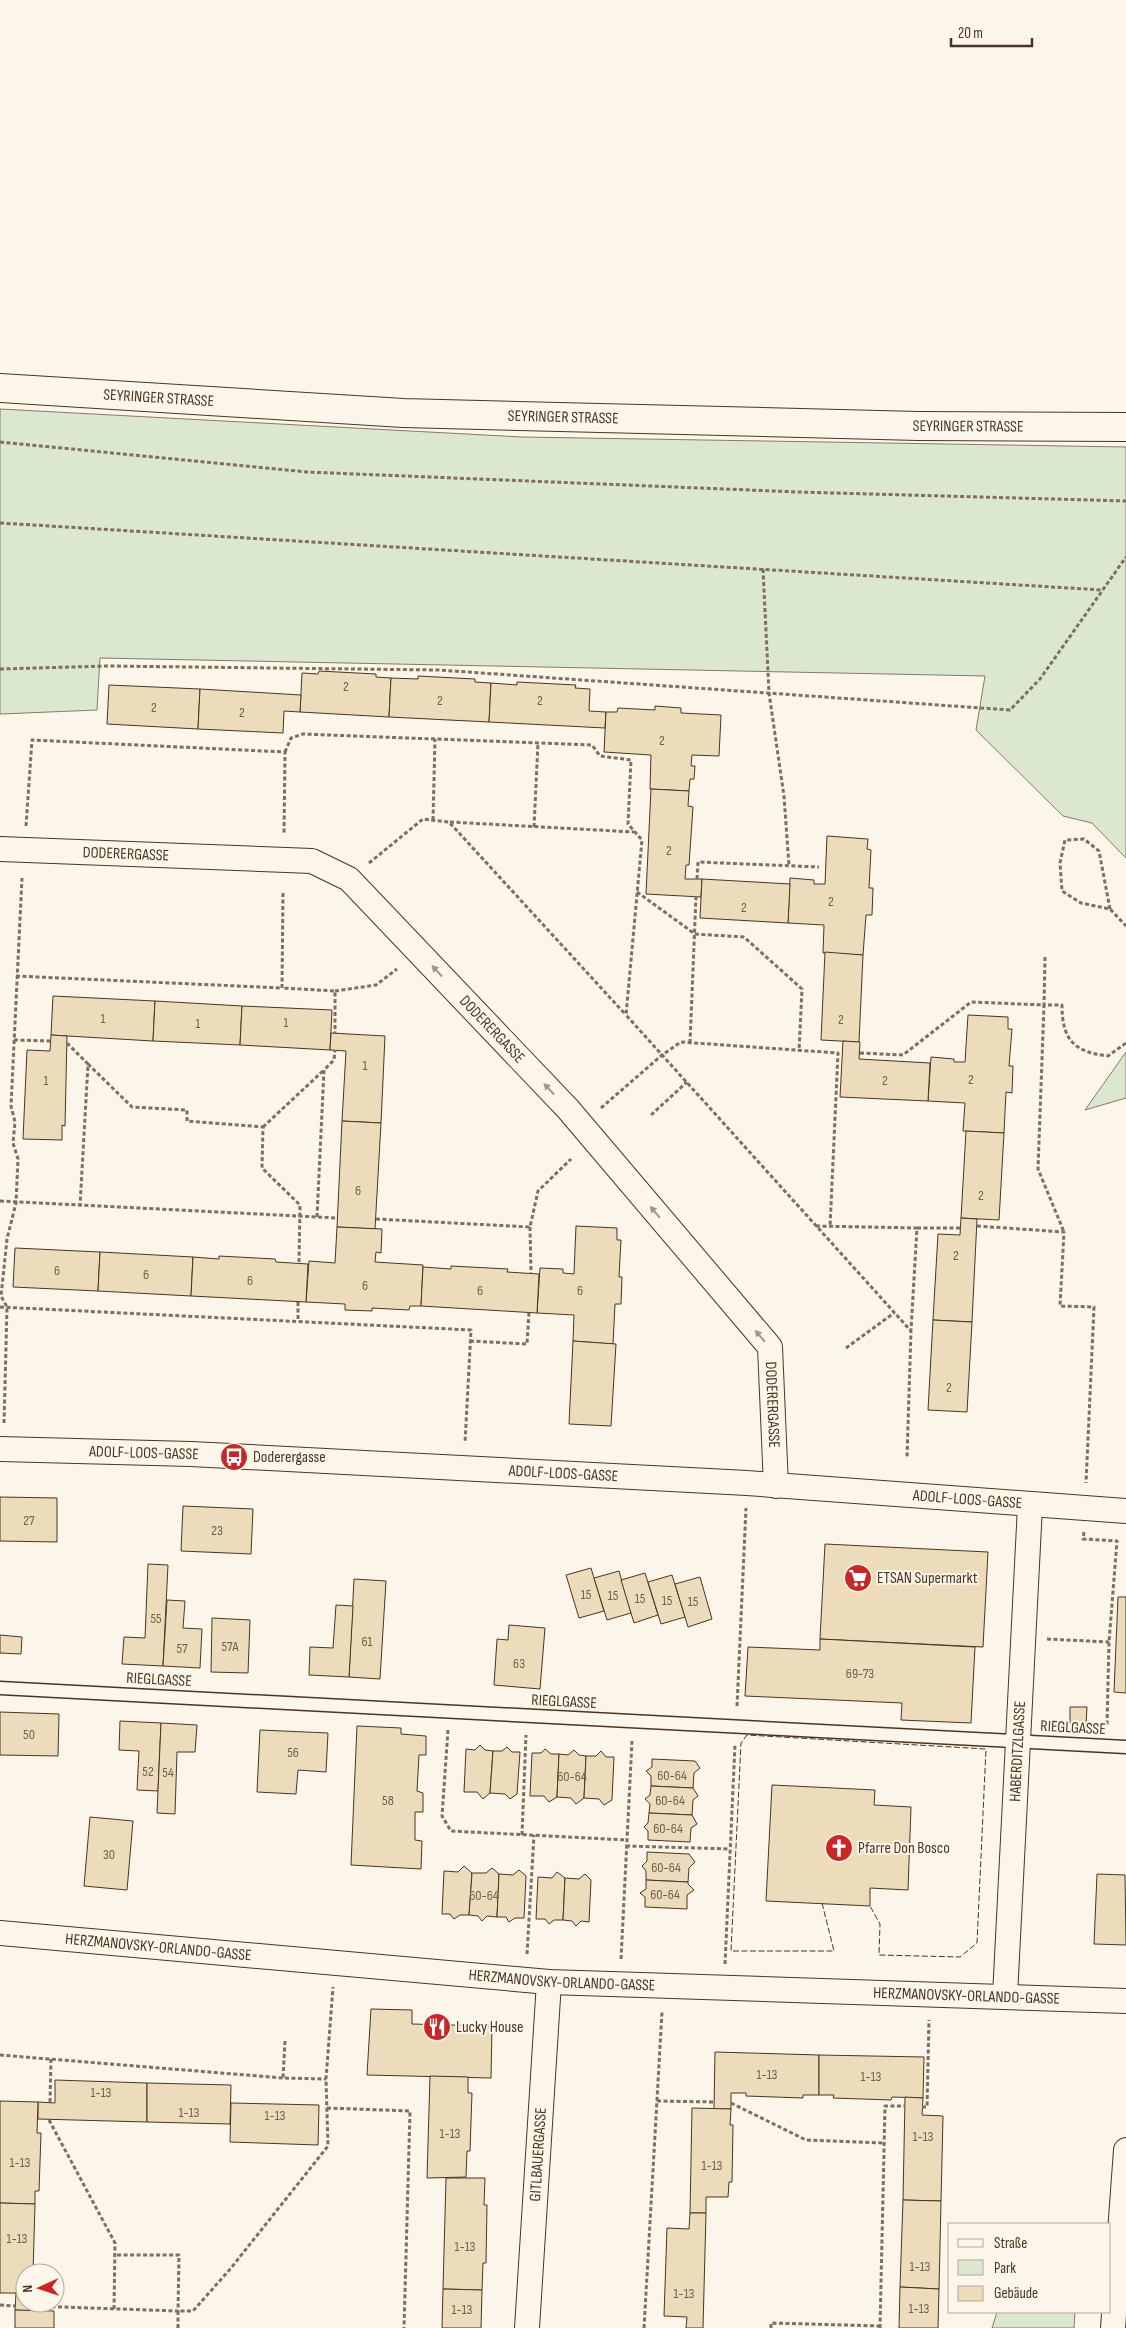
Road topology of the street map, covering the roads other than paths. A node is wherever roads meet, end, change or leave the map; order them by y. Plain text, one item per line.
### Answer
1 (0, 388) edge
2 (1126, 427) edge
3 (0, 848) edge
4 (2, 1449) edge
5 (776, 1486) junction
6 (1030, 1506) junction
7 (1126, 1511) edge
8 (0, 1688) edge
9 (1018, 1742) junction
10 (1126, 1747) edge
11 (0, 1933) edge
12 (537, 1981) junction
13 (1004, 1996) junction
14 (1126, 2001) edge
15 (1126, 2150) edge
16 (527, 2328) edge
17 (1112, 2328) edge

1 - 2 main road, SEYRINGER STRASSE
5 -> 3 street, DODERERGASSE
4 - 5 street, ADOLF-LOOS-GASSE
5 - 6 street, ADOLF-LOOS-GASSE
6 - 7 street, ADOLF-LOOS-GASSE
6 - 9 street, HABERDITZLGASSE
8 - 9 lane, RIEGLGASSE
9 - 10 lane, RIEGLGASSE
9 - 13 street, HABERDITZLGASSE
11 - 12 street, HERZMANOVSKY-ORLANDO-GASSE
12 - 13 street, HERZMANOVSKY-ORLANDO-GASSE
12 - 16 street, GITLBAUERGASSE
13 - 14 street, HERZMANOVSKY-ORLANDO-GASSE
15 - 17 street

